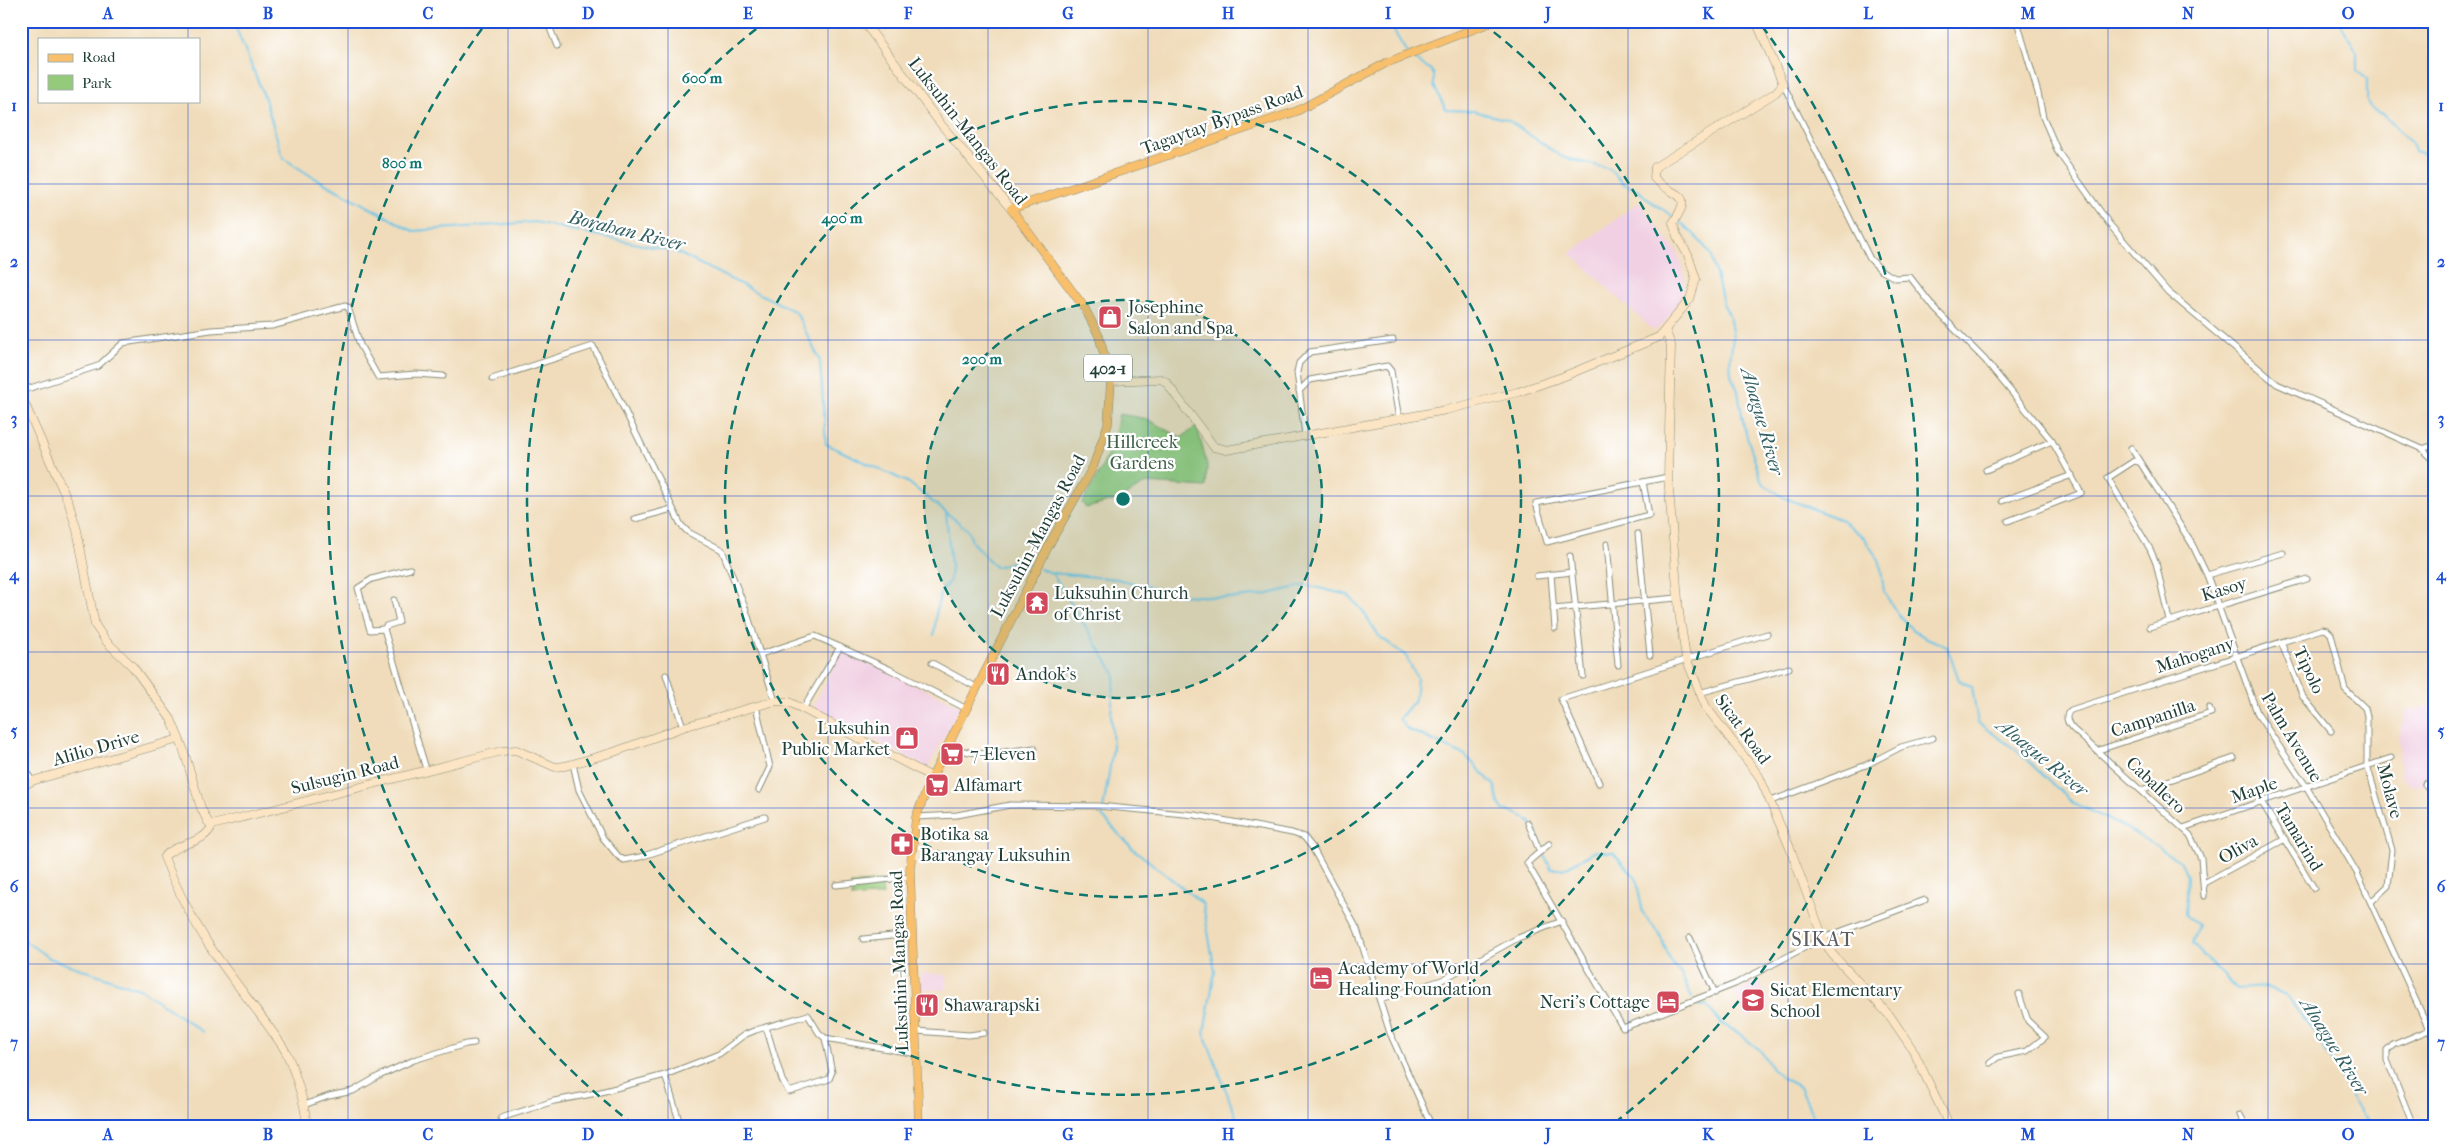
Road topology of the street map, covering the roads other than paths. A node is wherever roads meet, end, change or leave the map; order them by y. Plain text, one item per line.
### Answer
1 (547, 21) edge
2 (863, 21) edge
3 (1494, 21) edge
4 (1756, 21) edge
5 (2026, 21) edge
6 (2018, 23) edge
7 (557, 46) dead end
8 (1783, 84) junction
9 (1010, 209) junction
10 (1666, 332) junction
11 (1393, 340) dead end
12 (443, 376) dead end
13 (492, 379) dead end
14 (1111, 381) junction
15 (1299, 390) junction
16 (21, 391) edge
17 (21, 395) edge
18 (1399, 419) junction
19 (1304, 435) junction
20 (2052, 442) junction
21 (2434, 445) edge
22 (2131, 448) dead end
23 (2422, 449) junction
24 (2434, 460) edge
25 (2139, 462) junction
26 (1986, 470) dead end
27 (2072, 475) junction
28 (1668, 477) junction
29 (1643, 482) junction
30 (2002, 501) dead end
31 (672, 509) junction
32 (635, 520) dead end
33 (2008, 521) dead end
34 (1638, 534) dead end
35 (1606, 544) dead end
36 (2283, 553) dead end
37 (1570, 556) dead end
38 (410, 569) dead end
39 (1572, 572) junction
40 (1551, 574) junction
41 (2207, 575) junction
42 (1537, 576) dead end
43 (2307, 579) dead end
44 (1677, 598) junction
45 (394, 600) dead end
46 (1643, 601) junction
47 (1612, 604) junction
48 (2218, 606) junction
49 (1576, 607) junction
50 (1554, 609) junction
51 (2169, 620) junction
52 (2150, 627) dead end
53 (1555, 628) dead end
54 (384, 629) junction
55 (2327, 630) joint
56 (1767, 634) dead end
57 (2281, 642) junction
58 (840, 647) junction
59 (761, 654) junction
60 (1650, 655) dead end
61 (2236, 657) junction
62 (1686, 658) junction
63 (932, 663) dead end
64 (1618, 665) dead end
65 (1789, 668) dead end
66 (666, 675) dead end
67 (1583, 676) dead end
68 (978, 688) junction
69 (1699, 693) junction
70 (776, 701) junction
71 (756, 706) junction
72 (2209, 708) dead end
73 (803, 709) junction
74 (967, 709) junction
75 (2071, 710) joint
76 (683, 726) junction
77 (2331, 731) dead end
78 (1933, 738) dead end
79 (180, 739) junction
80 (948, 746) junction
81 (1034, 748) dead end
82 (2098, 750) junction
83 (2234, 758) dead end
84 (2391, 758) dead end
85 (21, 764) edge
86 (573, 764) junction
87 (2367, 765) junction
88 (426, 769) junction
89 (932, 777) junction
90 (32, 781) junction
91 (1599, 783) dead end
92 (2425, 784) dead end
93 (2306, 786) junction
94 (21, 787) edge
95 (759, 790) dead end
96 (2141, 790) junction
97 (2434, 794) edge
98 (1771, 801) junction
99 (2261, 802) junction
100 (764, 816) dead end
101 (916, 817) junction
102 (1528, 822) dead end
103 (212, 825) junction
104 (2183, 828) junction
105 (2284, 840) junction
106 (1549, 844) dead end
107 (1540, 852) junction
108 (910, 877) junction
109 (2204, 883) junction
110 (836, 885) dead end
111 (2314, 888) dead end
112 (2204, 896) dead end
113 (1925, 900) dead end
114 (2371, 902) junction
115 (1562, 921) junction
116 (912, 934) junction
117 (1690, 938) dead end
118 (1822, 938) junction
119 (863, 939) dead end
120 (1715, 993) junction
121 (2019, 994) dead end
122 (1380, 1000) junction
123 (766, 1027) junction
124 (2431, 1029) edge
125 (916, 1031) junction
126 (984, 1033) dead end
127 (825, 1038) junction
128 (2434, 1040) edge
129 (474, 1043) dead end
130 (917, 1054) junction
131 (1990, 1062) dead end
132 (665, 1075) junction
133 (304, 1105) junction
134 (2240, 1115) dead end
135 (501, 1118) dead end
136 (1038, 1124) dead end
137 (306, 1127) edge
138 (681, 1127) edge
139 (919, 1127) edge
140 (976, 1127) edge
141 (1432, 1127) edge
142 (1950, 1127) edge
143 (2247, 1127) edge
144 (2418, 1127) edge

1 - 7 street
2 - 9 street, Luksuhin-Mangas Road / 402-1
3 - 9 main road, Tagaytay Bypass Road
4 - 8 street
5 - 6 street
6 - 23 street
8 - 10 street
8 - 20 street
9 - 14 main road, Luksuhin-Mangas Road / 402-1
10 - 18 street
10 - 28 street, Sicat Road
11 - 15 street
12 - 16 street
13 - 31 street
14 - 19 street
14 - 68 main road, Luksuhin-Mangas Road / 402-1
15 - 18 street
15 - 19 street
17 - 79 street
18 - 19 street
20 - 26 street
20 - 27 street
21 - 23 street
22 - 25 street, Palm Avenue
23 - 24 street
25 - 41 street, Palm Avenue
25 - 51 street
27 - 30 street
27 - 33 street
28 - 29 street
28 - 44 street, Sicat Road
29 - 29 street
31 - 32 street
31 - 59 street
34 - 46 street
35 - 47 street
36 - 41 street
37 - 39 street
38 - 54 street
39 - 40 street
39 - 49 street
40 - 42 street
40 - 50 street
41 - 48 street, Palm Avenue
43 - 48 street, Kasoy
44 - 46 street
44 - 62 street, Sicat Road
45 - 54 street
46 - 47 street
46 - 60 street
47 - 49 street
47 - 64 street
48 - 51 street, Kasoy
48 - 61 street, Palm Avenue
49 - 50 street
49 - 67 street
50 - 53 street
51 - 52 street, Kasoy
54 - 88 street
55 - 57 street, Mahogany
55 - 87 street, Molave
56 - 62 street
57 - 61 street, Mahogany
57 - 77 street, Tipolo
58 - 59 street
58 - 73 street
58 - 74 street
59 - 70 street
61 - 75 street, Mahogany
61 - 93 street, Palm Avenue
62 - 69 street, Sicat Road
62 - 91 street
63 - 68 street
65 - 69 street
66 - 76 street
68 - 74 main road, Luksuhin-Mangas Road / 402-1
69 - 98 street, Sicat Road
70 - 71 street, Sulsugin Road
70 - 73 street, Sulsugin Road
71 - 76 street, Sulsugin Road
71 - 95 street
72 - 82 street, Campanilla
73 - 89 street, Sulsugin Road
74 - 80 main road, Luksuhin-Mangas Road / 402-1
75 - 82 street, Caballero
76 - 86 street, Sulsugin Road
78 - 98 street
79 - 90 street, Alilio Drive
79 - 103 street
80 - 81 street
80 - 89 main road, Luksuhin-Mangas Road / 402-1
82 - 96 street, Caballero
83 - 96 street
84 - 87 street, Maple
85 - 90 street
86 - 88 street, Sulsugin Road
86 - 100 street
87 - 93 street, Maple
87 - 114 street, Molave
88 - 103 street, Sulsugin Road
89 - 101 main road, Luksuhin-Mangas Road / 402-1
90 - 94 street, Alilio Drive
92 - 97 street
93 - 99 street, Maple
93 - 114 street, Palm Avenue
96 - 104 street, Caballero
98 - 118 street, Sicat Road
99 - 104 street, Maple
99 - 105 street, Tamarind
101 - 108 main road, Luksuhin-Mangas Road / 402-1
101 - 122 street
102 - 107 street
103 - 133 street
104 - 109 street, Caballero
105 - 109 street, Oliva
105 - 111 street, Tamarind
106 - 107 street
107 - 115 street
108 - 110 street
108 - 116 main road, Luksuhin-Mangas Road / 402-1
109 - 112 street, Caballero
113 - 118 street
114 - 124 street, Palm Avenue
115 - 120 street
115 - 122 street
116 - 119 street
116 - 125 main road, Luksuhin-Mangas Road / 402-1
117 - 120 street
118 - 120 street
118 - 142 street, Sicat Road
121 - 131 street
122 - 141 street
123 - 127 street
123 - 127 street
123 - 132 street
124 - 128 street, Palm Avenue
124 - 144 street
125 - 126 street
125 - 130 main road, Luksuhin-Mangas Road / 402-1
127 - 130 street
129 - 133 street
130 - 139 main road, Luksuhin-Mangas Road / 402-1
132 - 135 street
132 - 138 street
133 - 137 street
134 - 143 street
136 - 140 street

